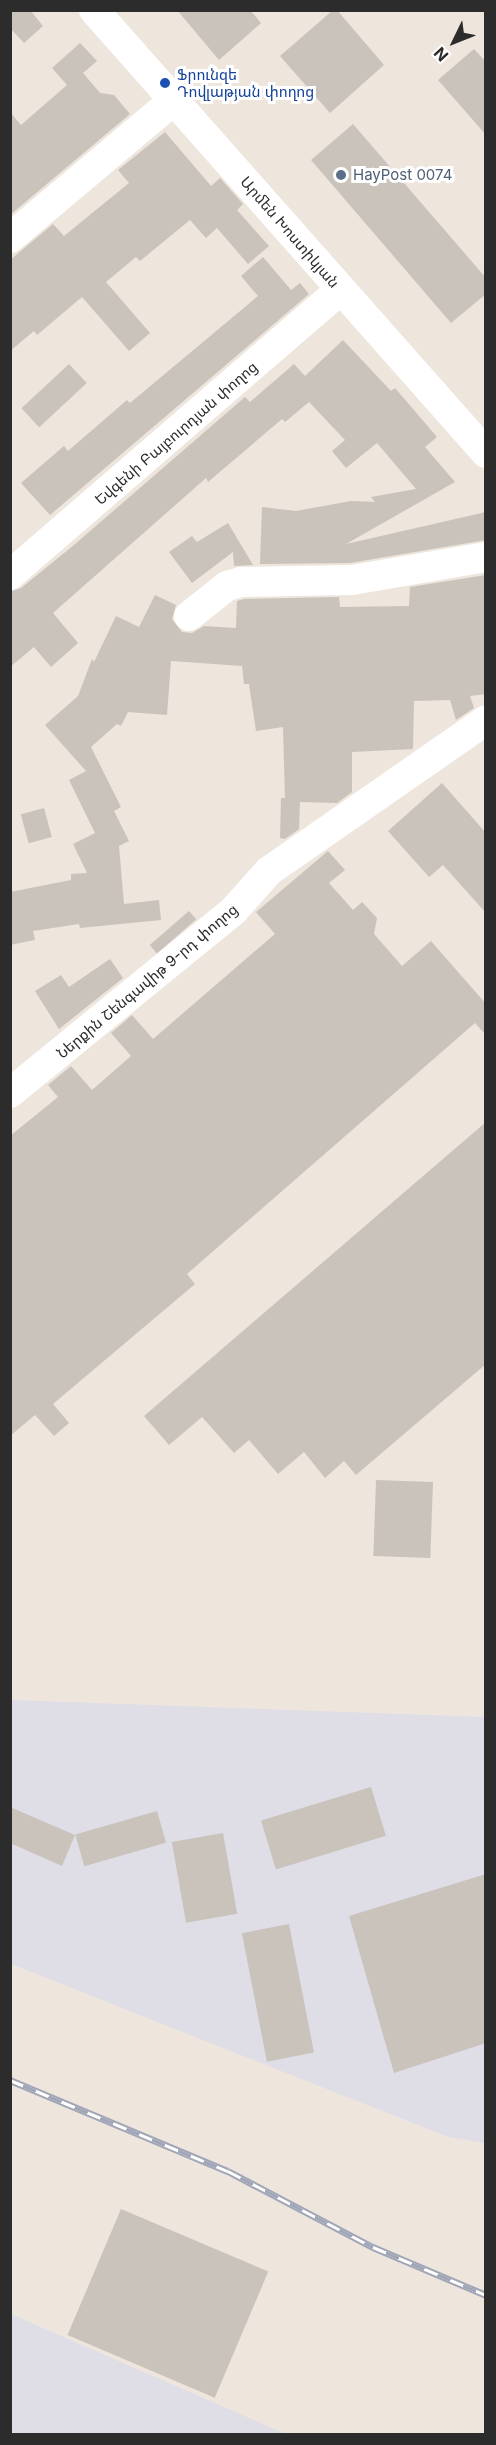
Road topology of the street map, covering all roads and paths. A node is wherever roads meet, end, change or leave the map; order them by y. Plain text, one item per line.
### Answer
1 (94, 10) edge
2 (174, 100) junction
3 (10, 238) edge
4 (340, 290) junction
5 (486, 453) edge
6 (486, 557) edge
7 (10, 575) edge
8 (189, 616) dead end
9 (486, 720) edge
10 (10, 1093) edge

1 - 2 street, Արմեն Խոստիկյան
2 - 3 street
2 - 4 street, Արմեն Խոստիկյան
4 - 5 street, Արմեն Խոստիկյան
4 - 7 street, Եվգենի Բայբուրդյան փողոց
6 - 8 street
9 - 10 street, Ներքին Շենգավիթ 9-րդ փողոց

